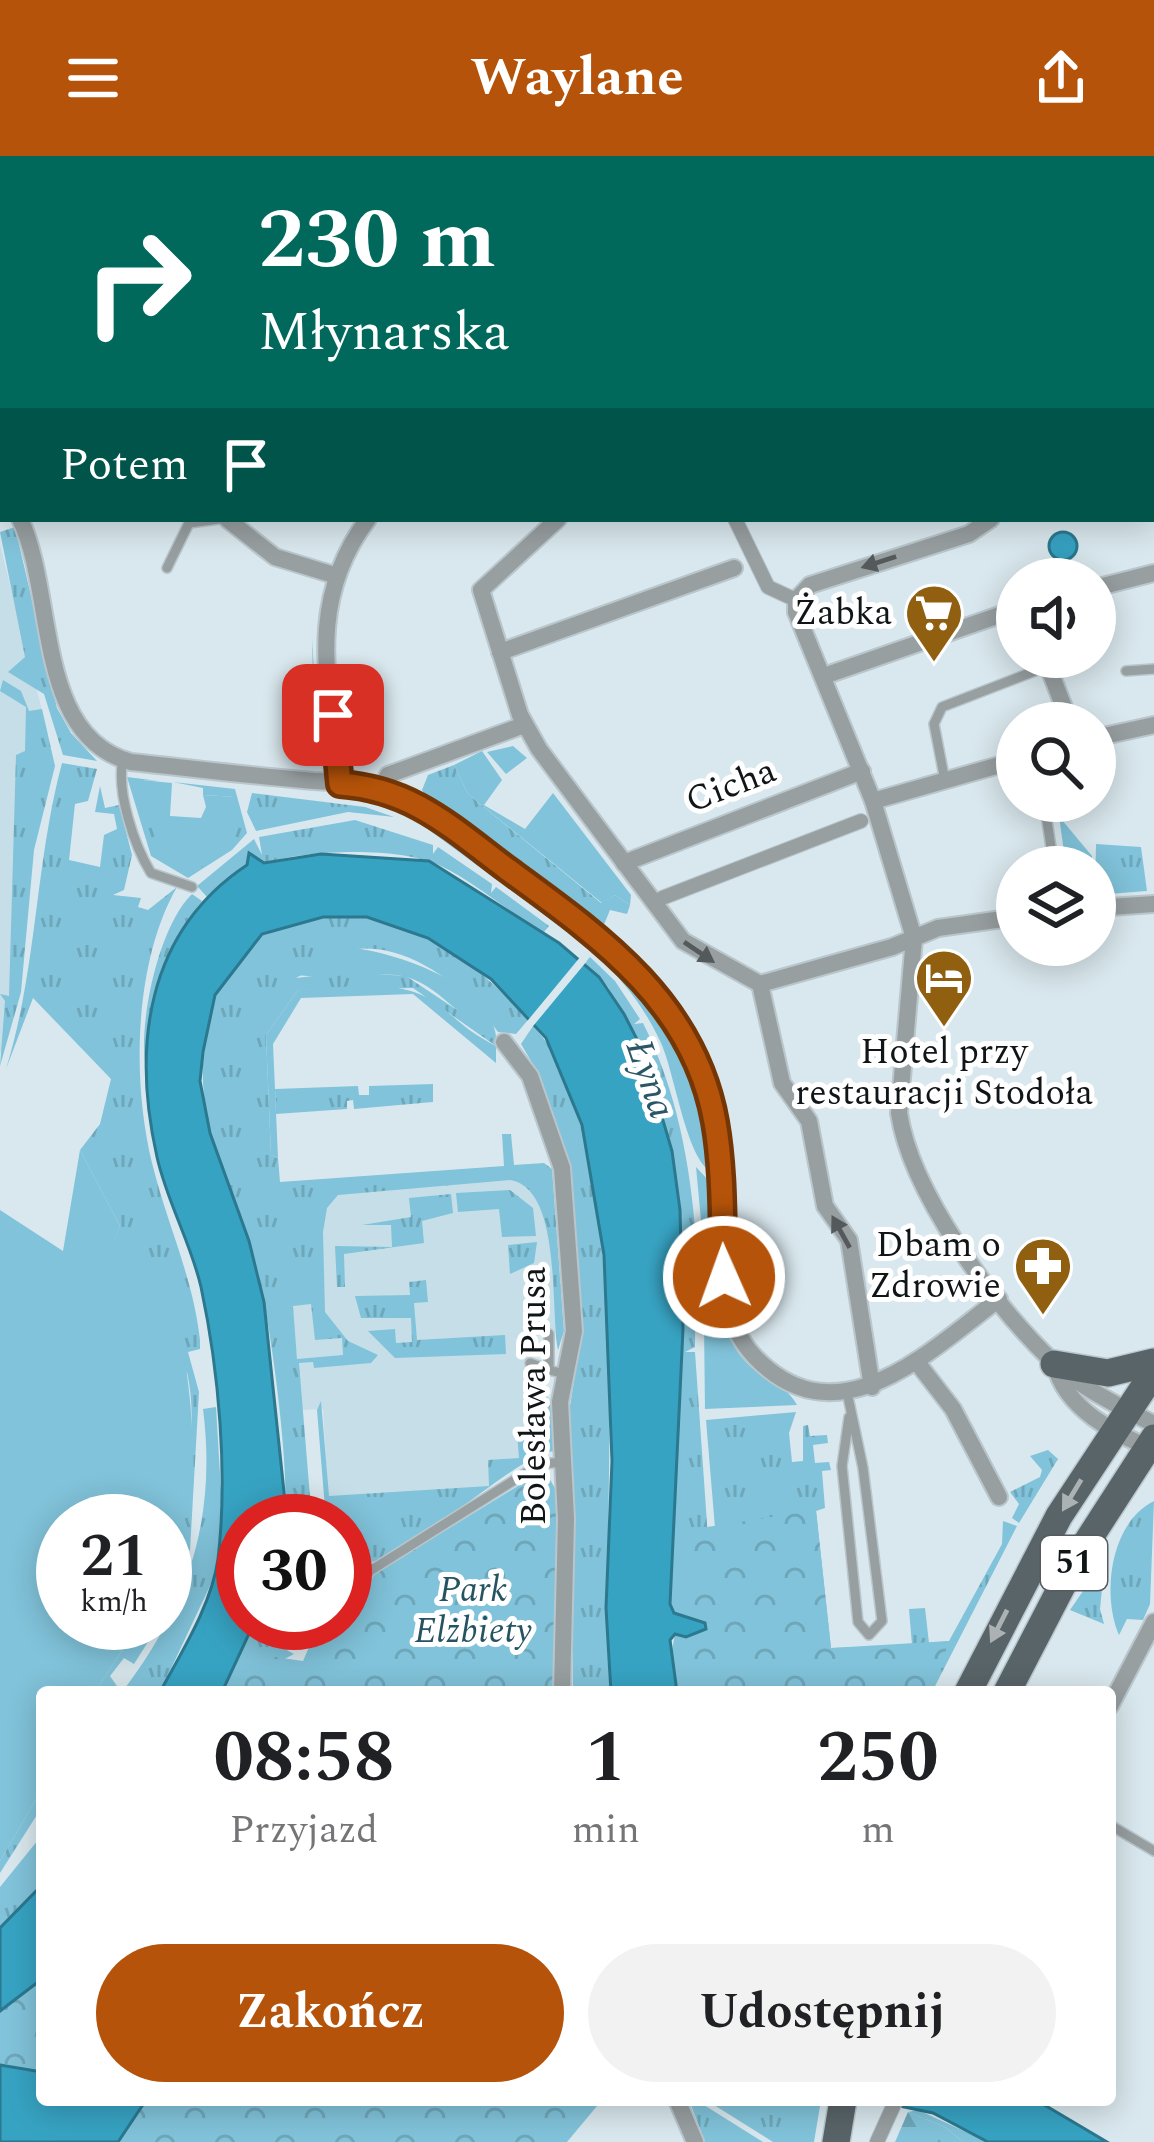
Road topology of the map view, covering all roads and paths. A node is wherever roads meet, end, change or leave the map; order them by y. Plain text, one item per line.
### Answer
1 (21, 522) edge
2 (198, 522) edge
3 (227, 522) edge
4 (366, 522) edge
5 (555, 522) edge
6 (736, 522) edge
7 (985, 522) edge
8 (754, 557) junction
9 (166, 568) dead end
10 (734, 568) joint
11 (1154, 573) edge
12 (334, 575) junction
13 (1116, 583) edge
14 (796, 600) junction
15 (996, 616) edge
16 (500, 652) junction
17 (1154, 670) edge
18 (1126, 671) dead end
19 (824, 676) junction
20 (1009, 678) edge
21 (524, 725) junction
22 (1154, 725) edge
23 (1116, 733) edge
24 (123, 760) junction
25 (996, 766) edge
26 (862, 772) junction
27 (945, 781) junction
28 (340, 784) junction
29 (382, 787) junction
30 (873, 801) junction
31 (861, 821) dead end
32 (624, 863) junction
33 (192, 887) dead end
34 (662, 898) dead end
35 (1154, 904) edge
36 (1116, 907) edge
37 (996, 920) edge
38 (914, 938) junction
39 (760, 984) junction
40 (505, 1042) dead end
41 (999, 1299) junction
42 (549, 1334) dead end
43 (916, 1361) junction
44 (1154, 1362) edge
45 (530, 1363) dead end
46 (1054, 1364) junction
47 (557, 1372) junction
48 (1154, 1372) edge
49 (872, 1387) junction
50 (847, 1392) junction
51 (849, 1418) junction
52 (1119, 1420) junction
53 (1152, 1439) edge
54 (563, 1462) junction
55 (999, 1497) dead end
56 (372, 1570) edge
57 (1153, 1628) edge
58 (562, 1686) edge
59 (971, 1686) edge
60 (1010, 1686) edge
61 (1116, 1695) edge
62 (1116, 1829) edge
63 (1154, 1851) edge
64 (679, 2106) edge
65 (842, 2106) edge
66 (893, 2106) edge
67 (878, 2140) edge
68 (836, 2141) edge
69 (694, 2142) edge

1 - 24 street
2 - 9 lane
3 - 12 street
4 - 12 street
5 - 16 street
6 - 8 street
7 -> 14 street
8 - 10 street
8 - 14 street
10 - 16 street
11 - 13 street
12 - 28 street
14 - 19 street
15 - 19 street
16 - 21 street
17 - 18 lane
19 - 26 street
20 - 27 lane
21 - 29 street
21 - 32 street
22 - 23 street
24 - 28 street
24 - 33 lane
25 - 27 street
26 - 30 street
26 - 32 street, Cicha
27 - 30 street
28 - 29 street
29 - 50 street
30 - 38 street
31 - 34 street
32 -> 39 street
35 - 36 street
37 - 38 street
38 - 39 street
38 - 41 street
49 -> 39 street
40 - 47 street, Bolesława Prusa
41 - 43 street
41 - 46 street
42 - 47 lane
43 - 49 street
43 - 55 street
44 - 46 main road
45 - 47 lane
46 - 52 street
47 - 54 street, Bolesława Prusa
48 - 52 main road, 51
49 - 50 street
50 - 51 lane
51 - 51 lane
52 - 53 street
52 -> 59 main road, 51
53 - 60 main road, 51
54 - 56 lane
54 - 58 street, Bolesława Prusa
57 - 61 street
62 - 63 lane
64 - 69 street
65 - 68 main road
66 - 67 street

